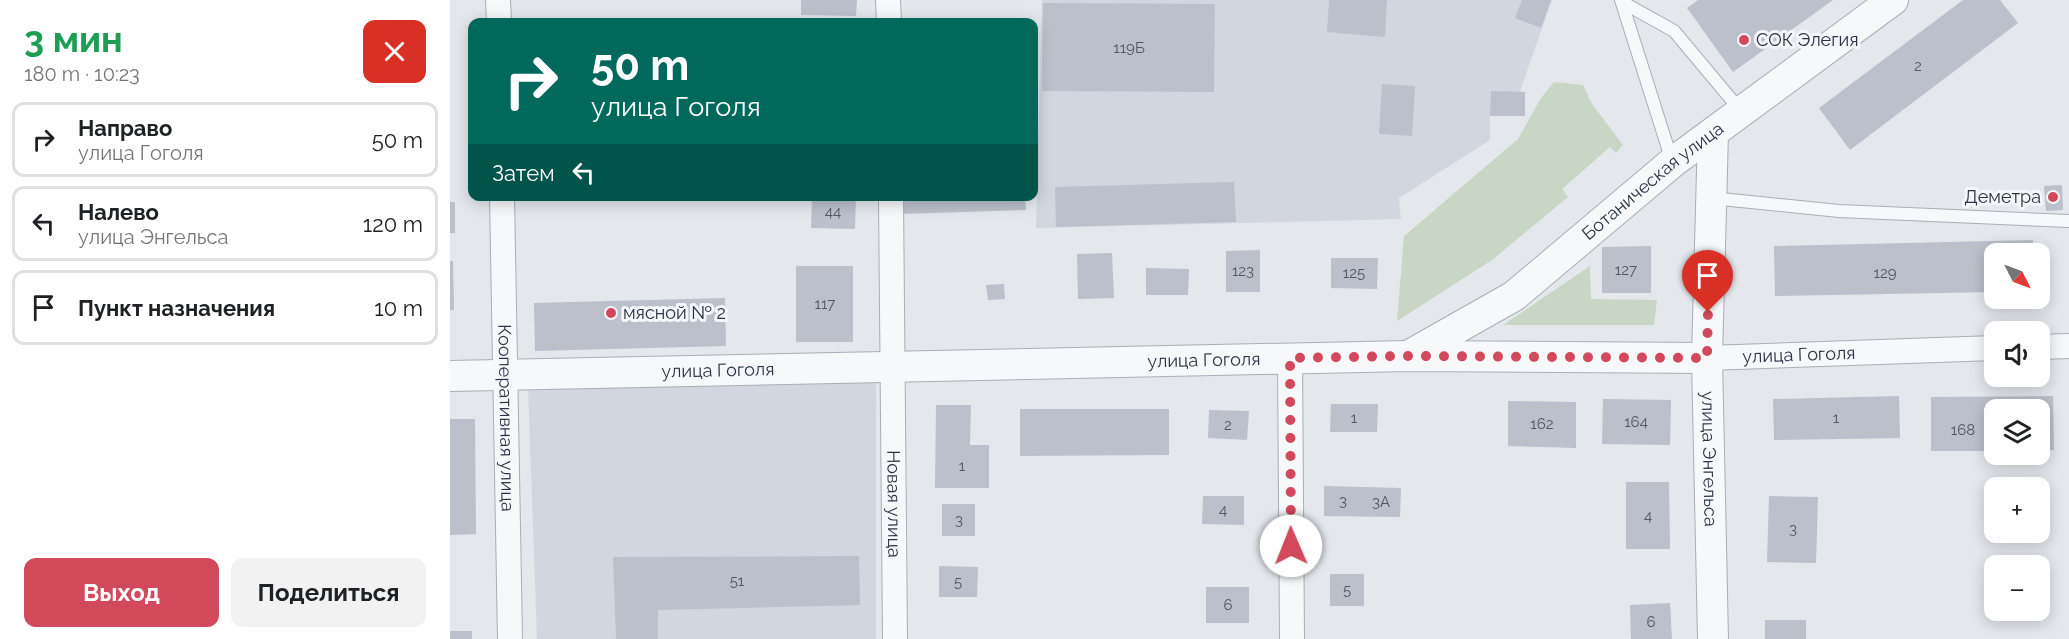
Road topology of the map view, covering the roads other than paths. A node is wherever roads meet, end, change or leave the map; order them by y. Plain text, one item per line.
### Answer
1 (498, 0) edge
2 (888, 0) edge
3 (1893, 0) edge
4 (1621, 1) edge
5 (499, 18) edge
6 (889, 18) edge
7 (1741, 112) junction
8 (1713, 133) junction
9 (1673, 162) junction
10 (1711, 198) junction
11 (502, 201) edge
12 (891, 201) edge
13 (2069, 221) edge
14 (2069, 346) edge
15 (2050, 347) edge
16 (1984, 348) edge
17 (1408, 356) junction
18 (1290, 358) junction
19 (1707, 358) junction
20 (893, 368) junction
21 (506, 375) junction
22 (450, 376) edge
23 (510, 639) edge
24 (895, 639) edge
25 (1292, 639) edge
26 (1713, 639) edge

1 - 5 street
2 - 6 street
3 - 7 street, Ботаническая улица
4 - 7 lane
4 - 9 lane
7 - 8 street, Ботаническая улица
8 - 9 street, Ботаническая улица
8 - 10 street, улица Энгельса
9 - 17 street, Ботаническая улица
10 - 13 lane
10 - 19 street, улица Энгельса
11 - 21 street, Кооперативная улица
12 - 20 street, Новая улица
14 - 15 street
16 - 19 street, улица Гоголя
17 - 18 street, улица Гоголя
17 - 19 street, улица Гоголя
18 - 20 street, улица Гоголя
18 - 25 street
19 - 26 street, улица Энгельса
20 - 21 street, улица Гоголя
20 - 24 street, Новая улица
21 - 22 street, улица Гоголя
21 - 23 street, Кооперативная улица

